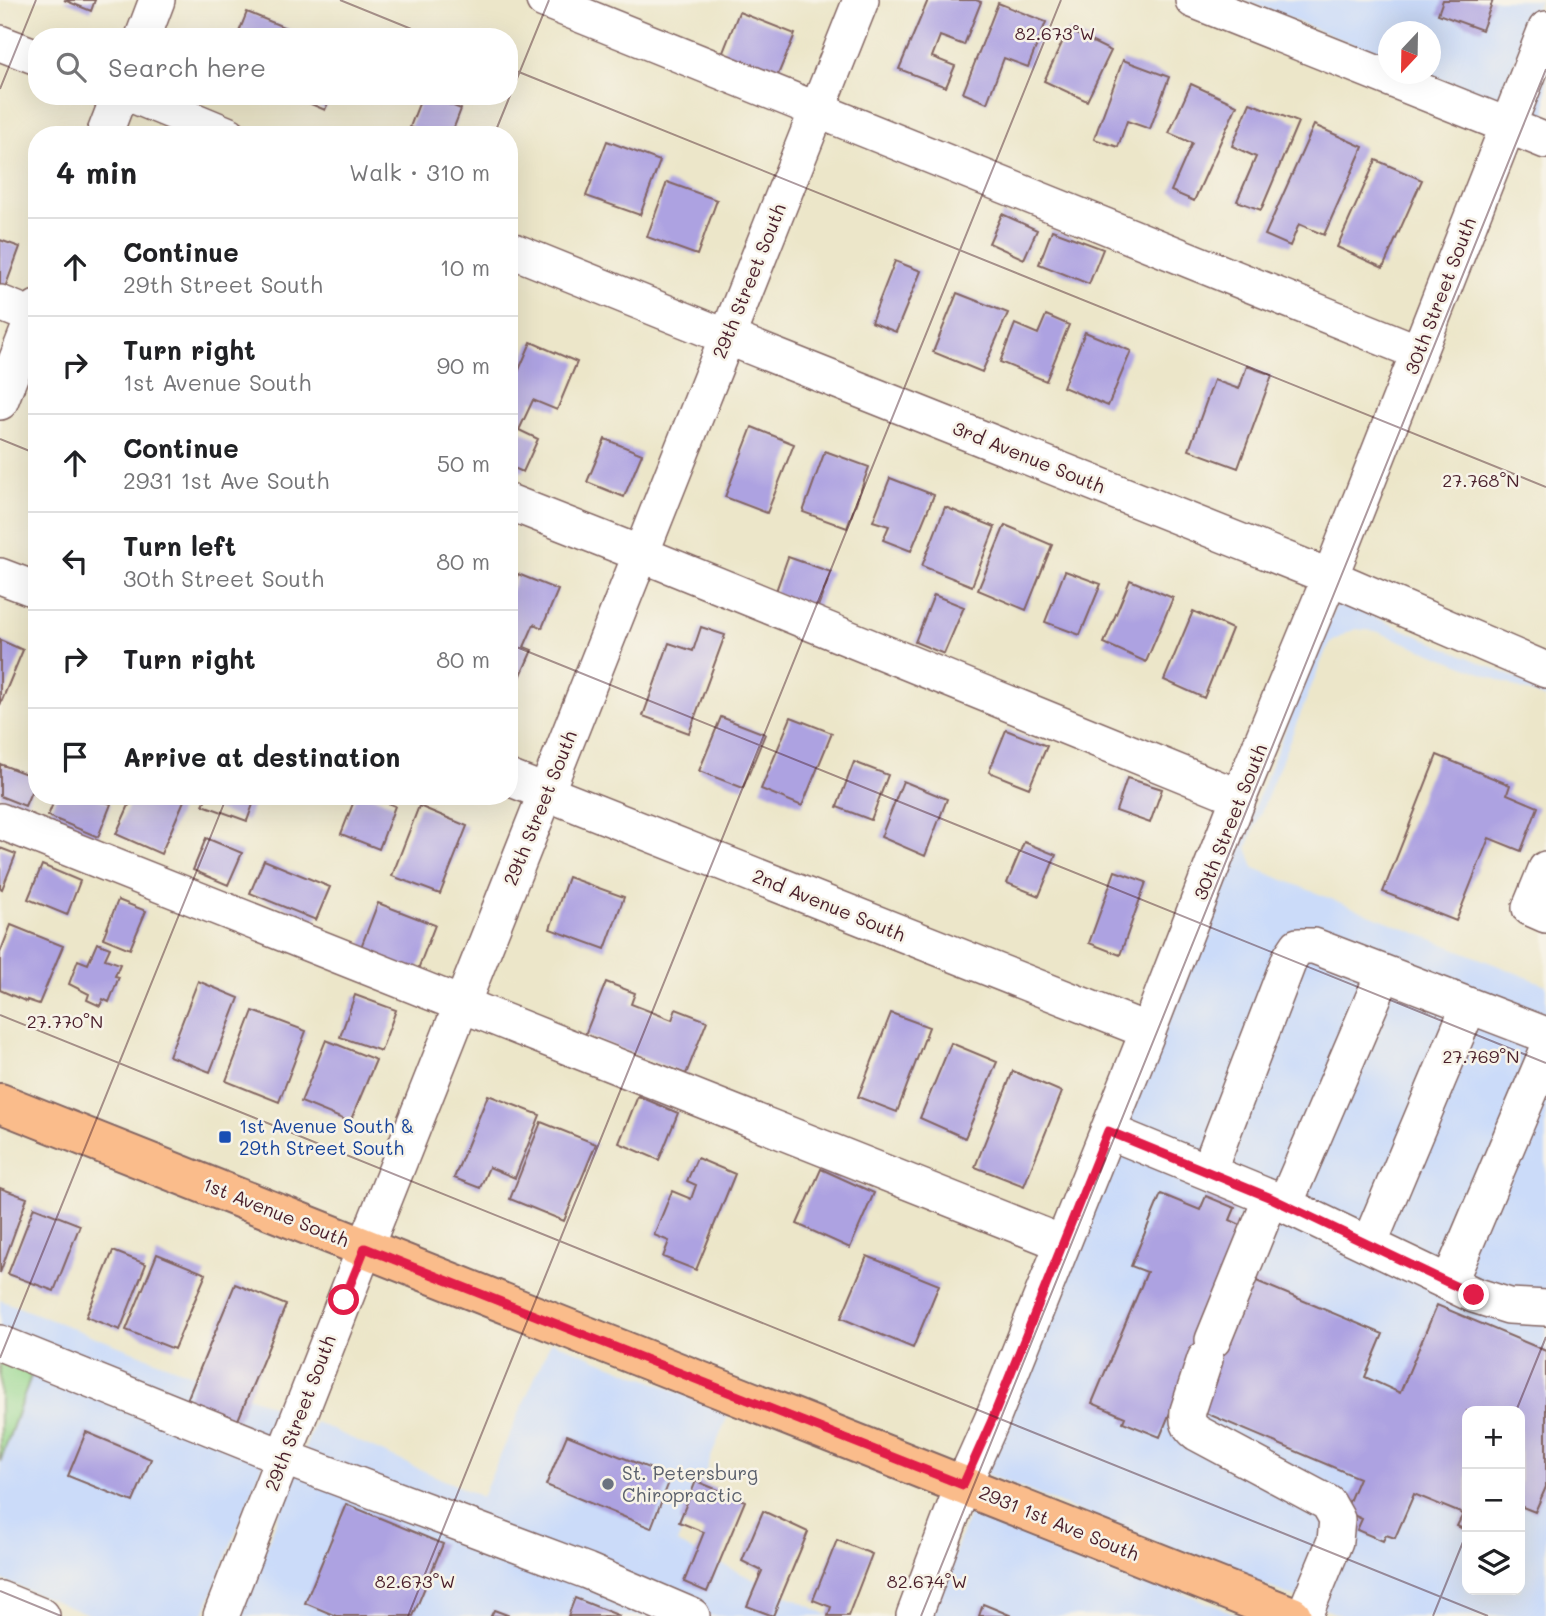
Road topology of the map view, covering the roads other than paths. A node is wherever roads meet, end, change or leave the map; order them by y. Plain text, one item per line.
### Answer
1 (157, 0) edge
2 (544, 0) edge
3 (861, 0) edge
4 (1193, 0) edge
5 (146, 28) edge
6 (1546, 29) edge
7 (0, 43) edge
8 (28, 54) edge
9 (116, 105) edge
10 (157, 105) edge
11 (817, 110) junction
12 (1507, 125) junction
13 (107, 126) edge
14 (207, 126) edge
15 (1546, 141) edge
16 (518, 253) edge
17 (0, 303) edge
18 (28, 312) edge
19 (28, 334) edge
20 (727, 337) junction
21 (1418, 352) junction
22 (0, 402) edge
23 (518, 506) edge
24 (641, 554) junction
25 (0, 576) edge
26 (1330, 577) junction
27 (28, 587) edge
28 (1546, 670) edge
29 (518, 782) edge
30 (546, 793) junction
31 (1239, 797) junction
32 (0, 821) edge
33 (1546, 869) edge
34 (1546, 915) edge
35 (1384, 973) junction
36 (462, 1004) junction
37 (1469, 1006) junction
38 (1148, 1031) junction
39 (1546, 1035) edge
40 (1546, 1054) edge
41 (0, 1102) edge
42 (1108, 1131) junction
43 (1208, 1172) junction
44 (1278, 1201) junction
45 (1062, 1243) junction
46 (1369, 1244) junction
47 (365, 1248) junction
48 (1450, 1283) junction
49 (1546, 1308) edge
50 (0, 1343) edge
51 (747, 1399) joint
52 (283, 1457) junction
53 (963, 1485) junction
54 (0, 1599) edge
55 (42, 1616) edge
56 (221, 1616) edge
57 (692, 1616) edge
58 (914, 1616) edge
59 (1292, 1616) edge
60 (1304, 1616) edge

1 - 5 street
2 - 11 street
3 - 11 street, 29th Street South
4 - 12 street
6 - 12 street, 30th Street South
7 - 8 street
9 - 13 street
10 - 14 street
11 - 20 street, 29th Street South
11 - 21 street
12 - 15 street
12 - 21 street, 30th Street South
16 - 20 street, 3rd Avenue South
17 - 18 street
19 - 22 street
20 - 24 street, 29th Street South
20 - 26 street, 3rd Avenue South
21 - 26 street, 30th Street South
23 - 24 street
24 - 30 street, 29th Street South
24 - 31 street
25 - 27 street
26 - 28 street, 3rd Avenue South
26 - 31 street, 30th Street South
29 - 30 street, 2nd Avenue South
30 - 36 street, 29th Street South
30 - 38 street, 2nd Avenue South
31 - 38 street, 30th Street South
32 - 36 street
33 - 34 street
35 - 37 street
35 - 43 street
35 - 44 street
36 - 45 street
36 - 47 street, 29th Street South
37 - 39 street
37 - 46 street
38 - 42 street, 30th Street South
40 - 48 street
41 - 47 main road, 1st Avenue South
42 - 43 street
42 - 45 street, 30th Street South
43 - 44 street
44 - 46 street
44 - 60 street
45 - 53 street, 30th Street South
46 - 48 street
47 - 51 main road, 1st Avenue South
47 - 52 street, 29th Street South
48 - 49 street
50 - 52 street
51 - 53 main road, 2931 1st Ave South
52 - 56 street, 29th Street South
52 - 57 street
53 - 58 street, 30th Street South
53 - 59 main road, 2931 1st Ave South
54 - 55 street

